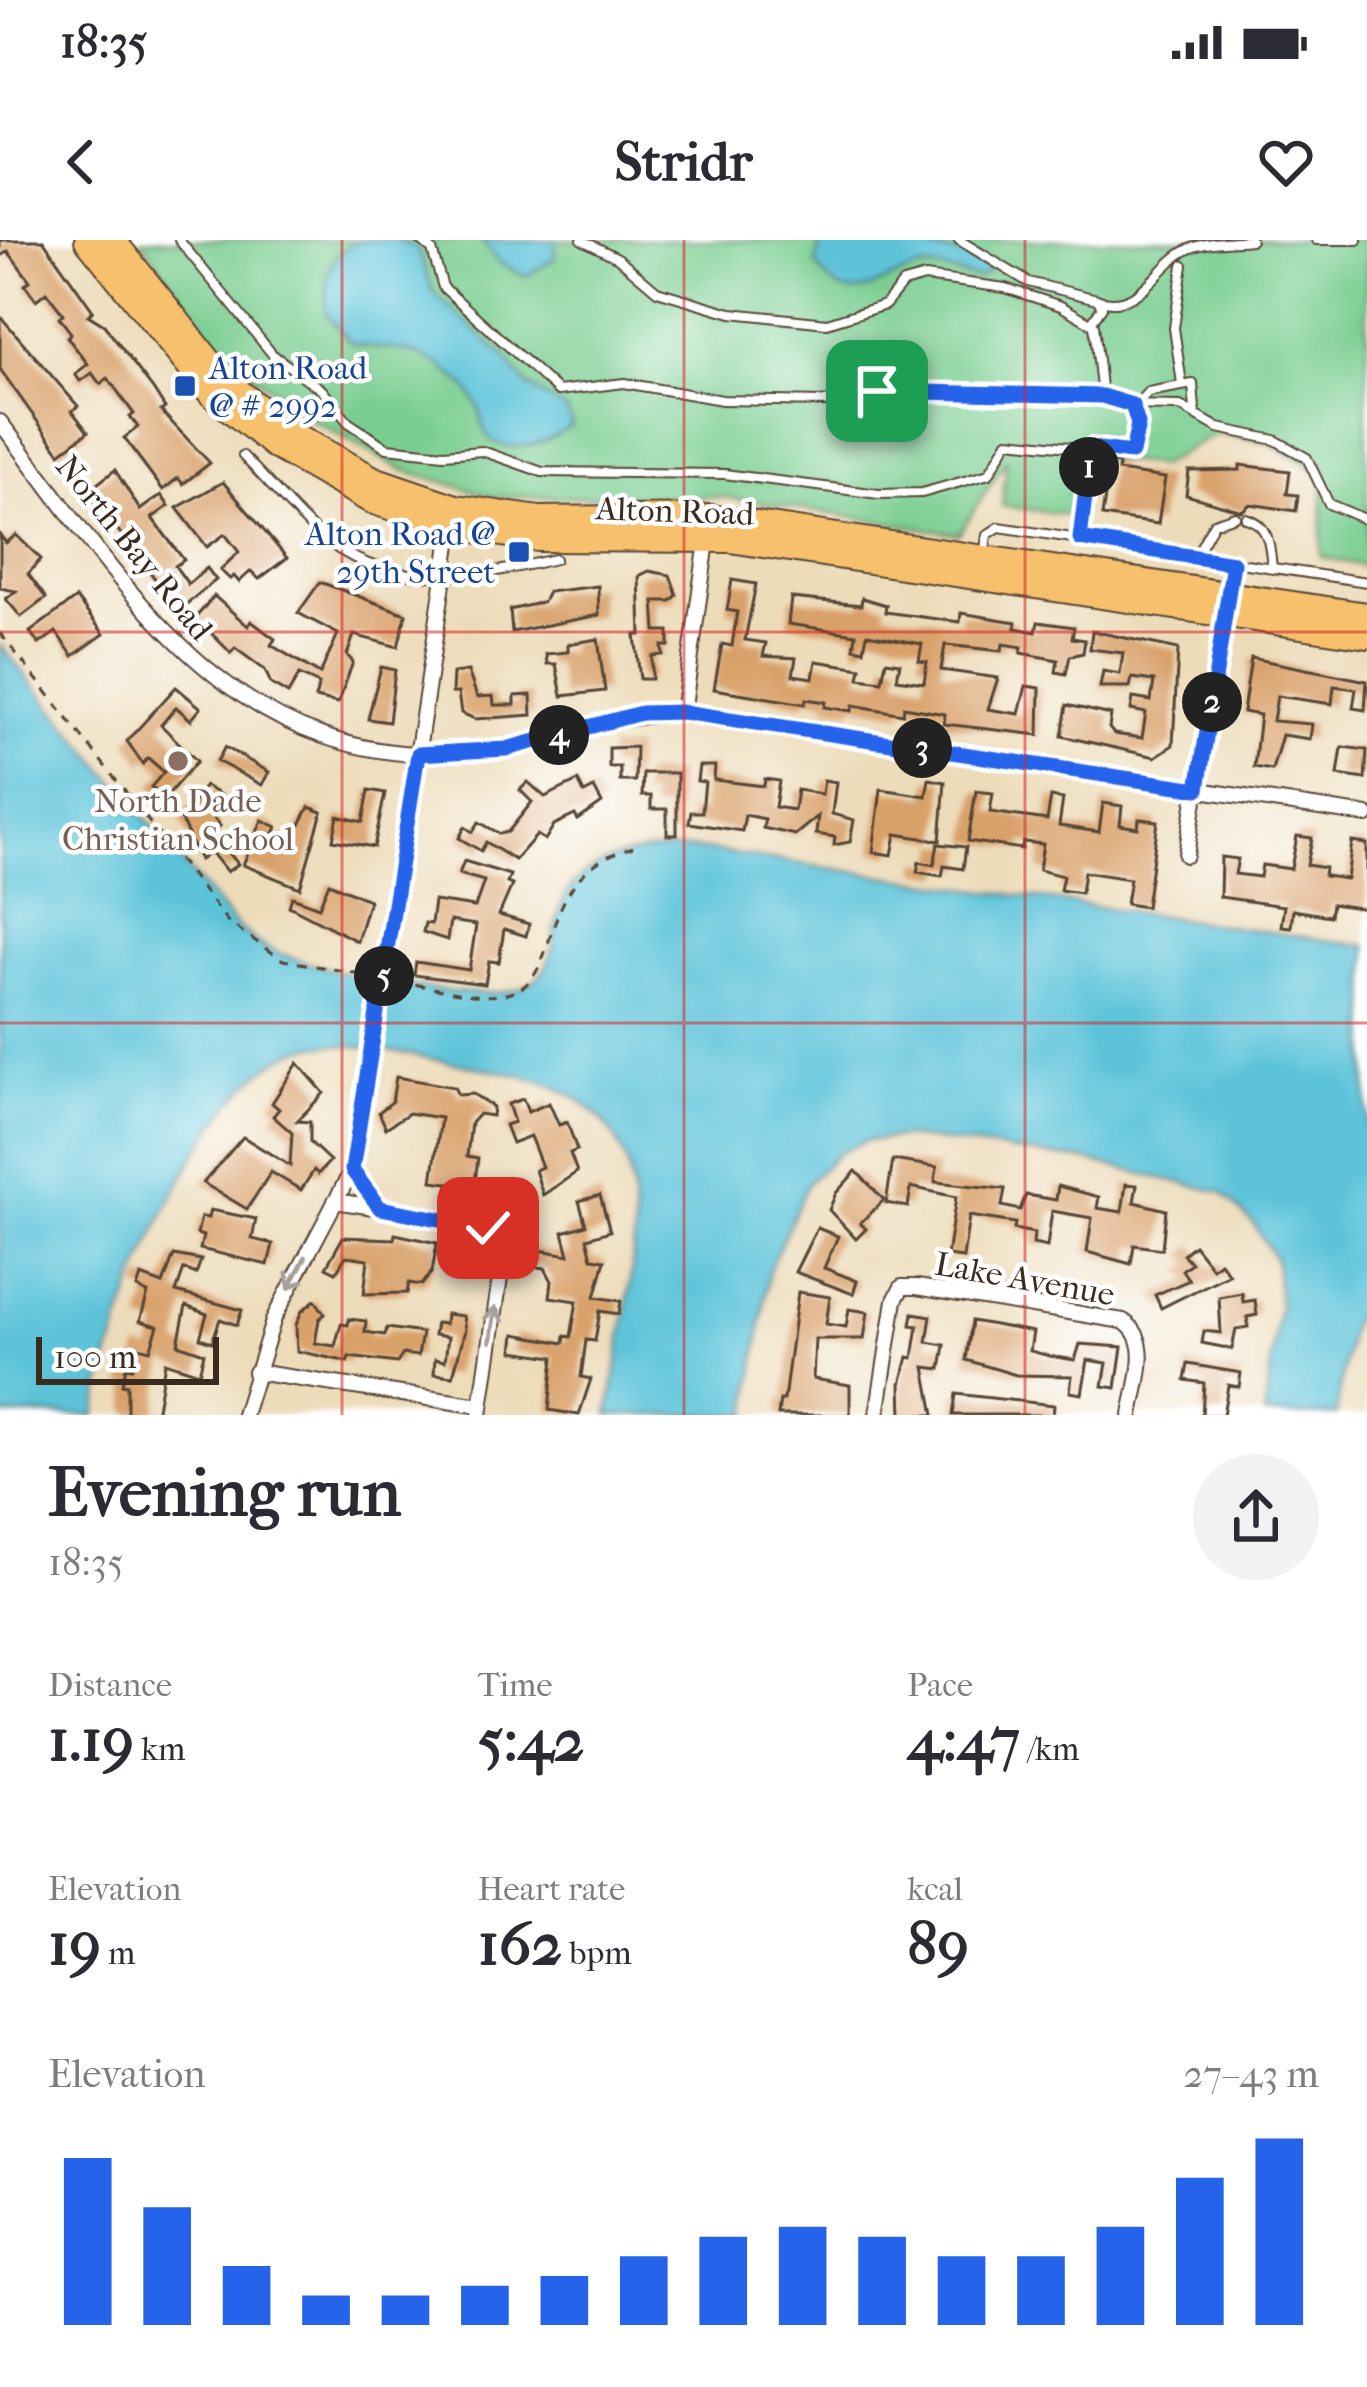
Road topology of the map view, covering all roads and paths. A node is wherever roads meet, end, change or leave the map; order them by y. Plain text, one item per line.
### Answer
1 (87, 240) edge
2 (113, 240) edge
3 (179, 240) edge
4 (420, 240) edge
5 (582, 240) edge
6 (959, 240) edge
7 (1251, 240) edge
8 (1316, 240) edge
9 (1357, 240) edge
10 (1183, 265) dead end
11 (1097, 299) junction
12 (1091, 322) junction
13 (1182, 384) junction
14 (218, 387) junction
15 (1102, 396) junction
16 (1134, 405) junction
17 (1195, 410) junction
18 (0, 422) edge
19 (1091, 448) junction
20 (243, 456) dead end
21 (1235, 516) dead end
22 (453, 517) junction
23 (1246, 518) dead end
24 (1367, 520) edge
25 (709, 528) junction
26 (1080, 539) junction
27 (983, 557) junction
28 (1195, 557) junction
29 (555, 559) dead end
30 (1233, 563) junction
31 (1272, 568) junction
32 (443, 580) junction
33 (1367, 582) edge
34 (1227, 605) junction
35 (1367, 615) edge
36 (0, 633) edge
37 (1367, 636) edge
38 (683, 712) junction
39 (418, 754) junction
40 (1198, 789) junction
41 (1367, 815) edge
42 (638, 847) dead end
43 (1186, 855) dead end
44 (384, 975) junction
45 (352, 1170) junction
46 (335, 1201) junction
47 (380, 1208) junction
48 (255, 1372) junction
49 (481, 1411) edge
50 (244, 1415) edge
51 (877, 1415) edge
52 (1131, 1415) edge

1 - 14 highway, Alton Road
2 - 14 highway, Alton Road
3 - 19 lane
4 - 15 lane
5 - 12 lane
6 - 11 lane
7 - 11 lane
8 - 9 lane
10 - 13 lane
11 - 12 lane
12 - 15 lane
13 - 16 lane
13 - 17 lane
14 - 22 highway, Alton Road
15 - 16 lane
16 - 17 lane
16 - 19 lane
17 - 24 lane
18 - 39 street, North Bay Road
19 - 26 lane
20 - 32 lane
21 - 28 lane
22 - 25 highway, Alton Road
22 - 32 street
23 - 31 lane
25 - 27 highway, Alton Road
25 - 34 highway, Alton Road
25 - 38 street
26 - 27 lane
26 - 28 lane
27 - 34 highway, Alton Road
28 - 30 lane
29 - 32 lane
30 - 31 lane
30 - 34 lane
31 - 33 lane
32 - 39 street
34 - 35 highway, Alton Road
34 - 37 highway, Alton Road
34 - 40 street
36 - 44 path
38 - 39 street, North Bay Road
38 - 40 street, North Bay Road
39 - 44 street
40 - 41 street, North Bay Road
40 - 43 street
42 - 44 path
44 - 45 street, bridge
45 - 46 street
45 - 47 street
46 - 47 street
46 -> 48 street
49 -> 47 street
48 - 49 street
48 - 50 street
51 - 52 street, Lake Avenue

